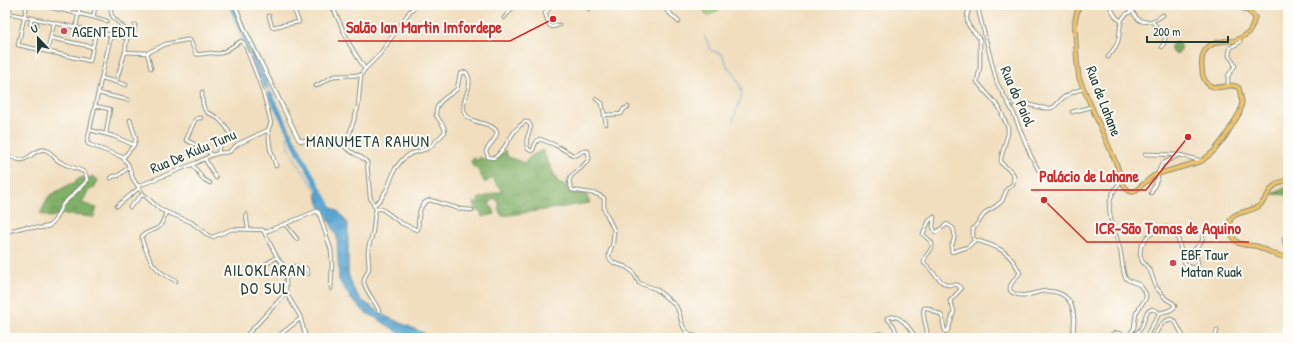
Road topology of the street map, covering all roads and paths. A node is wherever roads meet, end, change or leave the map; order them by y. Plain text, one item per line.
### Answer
1 (10, 5) edge
2 (27, 5) edge
3 (41, 5) edge
4 (80, 5) edge
5 (96, 5) edge
6 (111, 5) edge
7 (235, 5) edge
8 (292, 5) edge
9 (332, 5) edge
10 (417, 5) edge
11 (515, 5) edge
12 (553, 5) edge
13 (588, 5) edge
14 (661, 5) edge
15 (971, 5) edge
16 (977, 5) edge
17 (1079, 5) edge
18 (1109, 5) edge
19 (1129, 5) edge
20 (1238, 5) edge
21 (589, 9) dead end
22 (334, 10) joint
23 (1132, 11) junction
24 (8, 13) junction
25 (78, 14) junction
26 (1163, 15) dead end
27 (268, 16) dead end
28 (25, 17) junction
29 (94, 17) junction
30 (32, 18) junction
31 (504, 18) dead end
32 (107, 21) dead end
33 (1121, 21) junction
34 (1152, 21) junction
35 (679, 22) dead end
36 (5, 23) edge
37 (54, 23) junction
38 (37, 24) dead end
39 (135, 25) dead end
40 (559, 25) dead end
41 (76, 27) junction
42 (96, 32) junction
43 (110, 35) junction
44 (51, 38) junction
45 (127, 38) junction
46 (1240, 38) junction
47 (1162, 46) dead end
48 (93, 47) junction
49 (47, 52) junction
50 (125, 52) junction
51 (147, 53) junction
52 (1108, 57) dead end
53 (151, 68) dead end
54 (365, 69) junction
55 (361, 75) junction
56 (102, 78) junction
57 (116, 82) junction
58 (126, 85) dead end
59 (316, 86) dead end
60 (1228, 86) junction
61 (1084, 89) junction
62 (202, 92) dead end
63 (98, 93) junction
64 (596, 99) dead end
65 (128, 100) dead end
66 (1011, 104) junction
67 (96, 106) junction
68 (628, 107) dead end
69 (1091, 107) junction
70 (1072, 112) dead end
71 (604, 115) junction
72 (201, 118) dead end
73 (130, 120) dead end
74 (606, 124) dead end
75 (90, 130) junction
76 (268, 130) junction
77 (106, 134) junction
78 (344, 141) junction
79 (134, 145) junction
80 (219, 152) junction
81 (1145, 154) dead end
82 (5, 155) edge
83 (212, 155) junction
84 (1180, 155) junction
85 (124, 158) junction
86 (205, 159) junction
87 (1202, 161) junction
88 (193, 164) junction
89 (276, 166) dead end
90 (129, 167) junction
91 (1039, 171) dead end
92 (1157, 175) junction
93 (111, 178) dead end
94 (216, 178) dead end
95 (1288, 178) edge
96 (1122, 180) junction
97 (210, 183) dead end
98 (138, 187) junction
99 (1151, 193) dead end
100 (142, 194) junction
101 (374, 205) junction
102 (117, 206) dead end
103 (130, 207) dead end
104 (376, 209) junction
105 (472, 210) dead end
106 (166, 212) junction
107 (246, 214) dead end
108 (285, 224) junction
109 (248, 229) junction
110 (5, 232) edge
111 (265, 232) junction
112 (1288, 235) edge
113 (1203, 236) dead end
114 (297, 239) dead end
115 (975, 240) junction
116 (1288, 248) edge
117 (277, 257) junction
118 (1288, 257) edge
119 (286, 271) junction
120 (251, 274) dead end
121 (308, 274) dead end
122 (176, 281) dead end
123 (331, 289) dead end
124 (286, 293) junction
125 (379, 311) dead end
126 (1159, 313) junction
127 (301, 318) junction
128 (1217, 330) dead end
129 (1128, 336) junction
130 (306, 337) edge
131 (244, 338) edge
132 (276, 338) edge
133 (302, 338) edge
134 (698, 338) edge
135 (870, 338) edge
136 (892, 338) edge
137 (898, 338) edge
138 (916, 338) edge
139 (928, 338) edge
140 (1072, 338) edge
141 (1109, 338) edge
142 (1149, 338) edge
143 (1184, 338) edge
144 (1215, 338) edge

1 - 24 main road
2 - 28 street
3 - 25 street
4 - 25 street
5 - 29 street
6 - 45 street
7 - 78 street
8 - 27 street
9 - 22 street
10 - 54 street
11 - 31 street
12 - 40 street
13 - 21 street
14 - 35 street
15 - 115 street
16 - 66 street, Rua do Paiol
17 - 61 main road, Rua de Lahane
18 - 33 street
19 - 23 street
20 - 46 main road
22 - 54 street
23 - 33 street
23 - 34 street
24 - 28 street
24 - 36 main road
25 - 29 street
25 - 41 street
26 - 34 street
28 - 30 street
28 - 49 street
29 - 32 street
30 - 37 street
30 - 38 street
33 - 52 street
34 - 47 street
37 - 41 street
37 - 44 street
39 - 45 street
41 - 42 street
42 - 43 street
42 - 48 street
43 - 45 street
43 - 56 street
44 - 48 street
44 - 49 street
45 - 50 street
46 - 60 street
46 - 60 main road
48 - 49 street
50 - 51 street
50 - 57 street
51 - 53 street
51 - 76 street
54 - 55 street
55 - 59 street
55 - 78 street
56 - 57 street
56 - 63 street
57 - 58 street
60 - 87 main road
61 - 66 street
61 - 69 main road, Rua de Lahane
62 - 80 street
63 - 65 street
63 - 67 street
64 - 71 street
66 - 91 street, Rua do Paiol
67 - 75 street
67 - 77 street
68 - 71 street
69 - 70 street
69 - 96 main road, Rua de Lahane
71 - 74 street
72 - 83 street
73 - 79 street
75 - 77 street
75 - 85 street
76 - 80 street, Rua De Kulu Tunu
76 - 89 street
77 - 79 street
78 - 101 street
79 - 85 street
80 - 83 street, Rua De Kulu Tunu
81 - 84 street
82 - 110 street
83 - 86 street, Rua De Kulu Tunu
84 - 87 street
84 - 92 street
85 - 90 street
86 - 88 street, Rua De Kulu Tunu
86 - 94 street
87 - 92 main road
88 - 97 street
88 - 98 street, Rua De Kulu Tunu
90 - 93 street
90 - 98 street
92 - 96 main road
92 - 99 street
95 - 118 main road
96 - 129 street
98 - 100 street
98 - 102 street, Rua De Kulu Tunu
100 - 103 street
100 - 106 street
101 - 104 street
101 - 134 street
104 - 105 street
104 - 125 street
106 - 109 street
106 - 122 street
107 - 109 street
108 - 111 street
108 - 114 street
108 - 123 street
109 - 111 street
111 - 117 street
112 - 116 street
113 - 126 street
115 - 139 street
115 - 140 street
117 - 119 street
117 - 120 street
119 - 121 street
119 - 124 street
124 - 127 street
124 - 131 street
126 - 129 street
126 - 142 street
127 - 130 street
127 - 132 street
128 - 144 street
129 - 141 street
130 - 133 street
135 - 136 street
137 - 138 street
142 - 143 street

